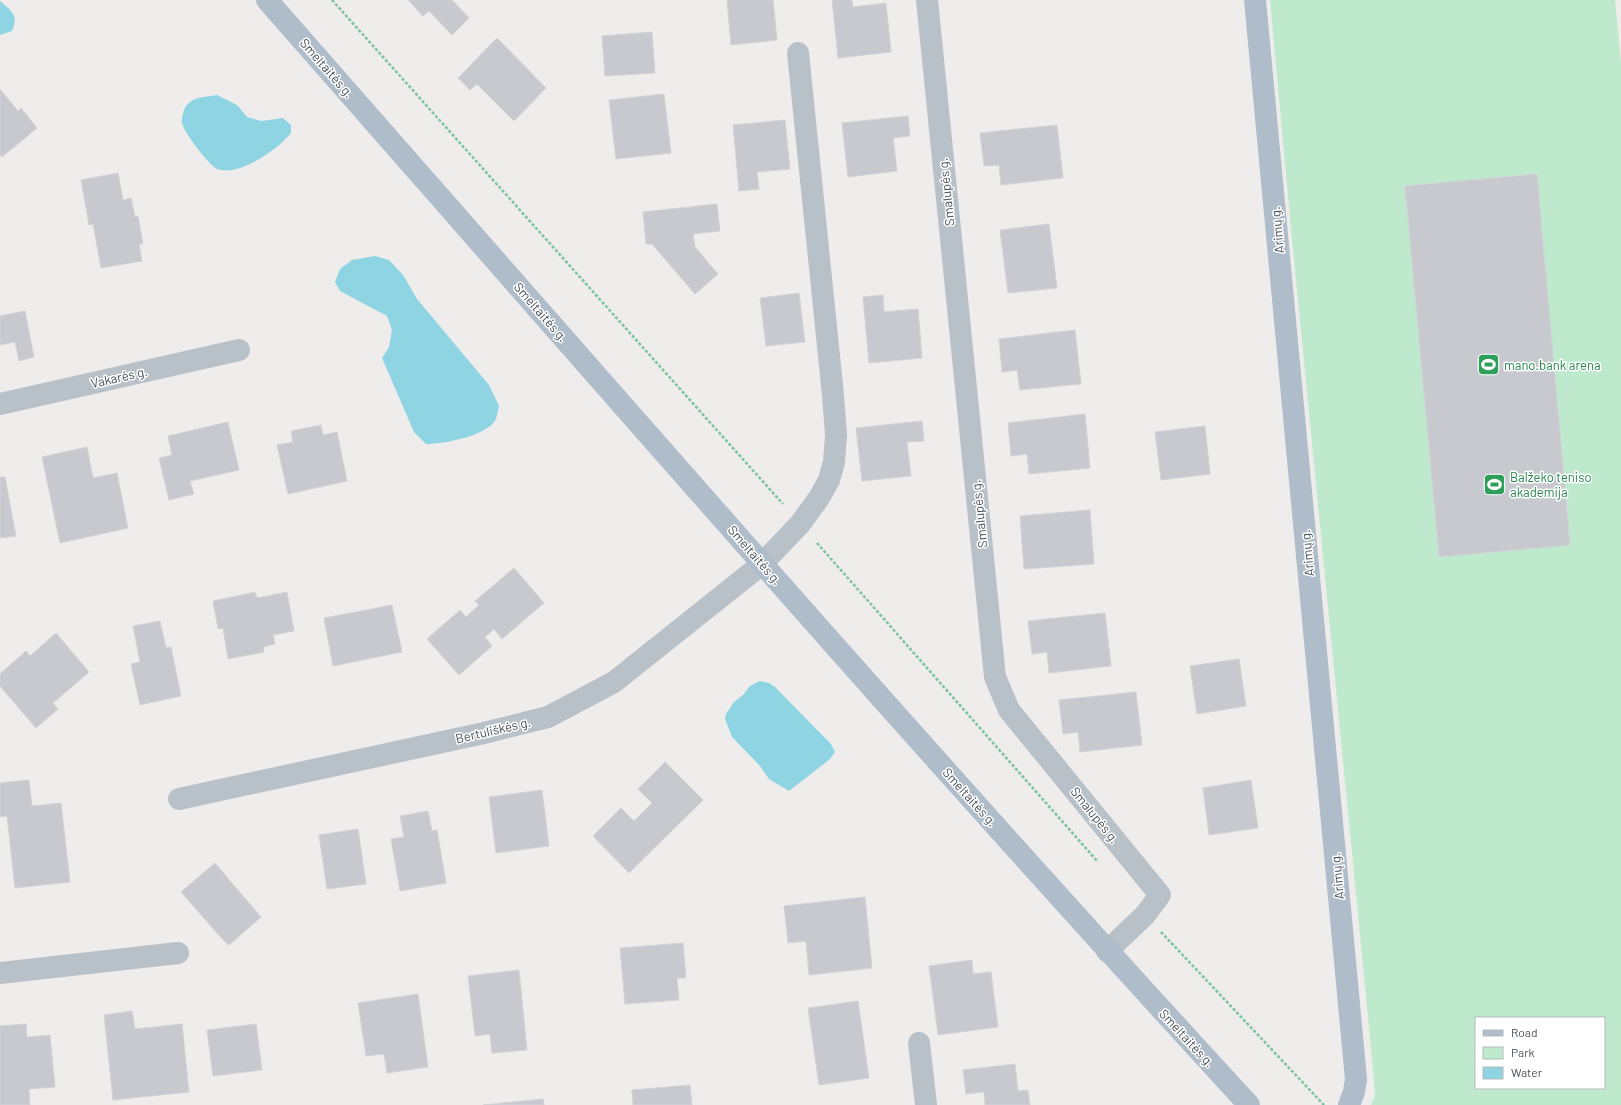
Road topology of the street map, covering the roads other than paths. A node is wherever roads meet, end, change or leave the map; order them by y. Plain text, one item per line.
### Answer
1 (267, 0) edge
2 (927, 0) edge
3 (1255, 0) edge
4 (798, 53) dead end
5 (238, 350) dead end
6 (0, 404) edge
7 (762, 564) junction
8 (179, 799) dead end
9 (1107, 951) junction
10 (178, 953) dead end
11 (0, 973) edge
12 (919, 1043) dead end
13 (926, 1105) edge
14 (1249, 1105) edge
15 (1349, 1105) edge

1 - 7 main road, Smeltaitės g.
2 - 9 street, Smalupės g.
3 - 15 main road, Arimų g.
4 - 7 street
5 - 6 street, Vakarės g.
7 - 8 street, Bertuliškės g.
7 - 9 main road, Smeltaitės g.
9 - 14 main road, Smeltaitės g.
10 - 11 street
12 - 13 street

